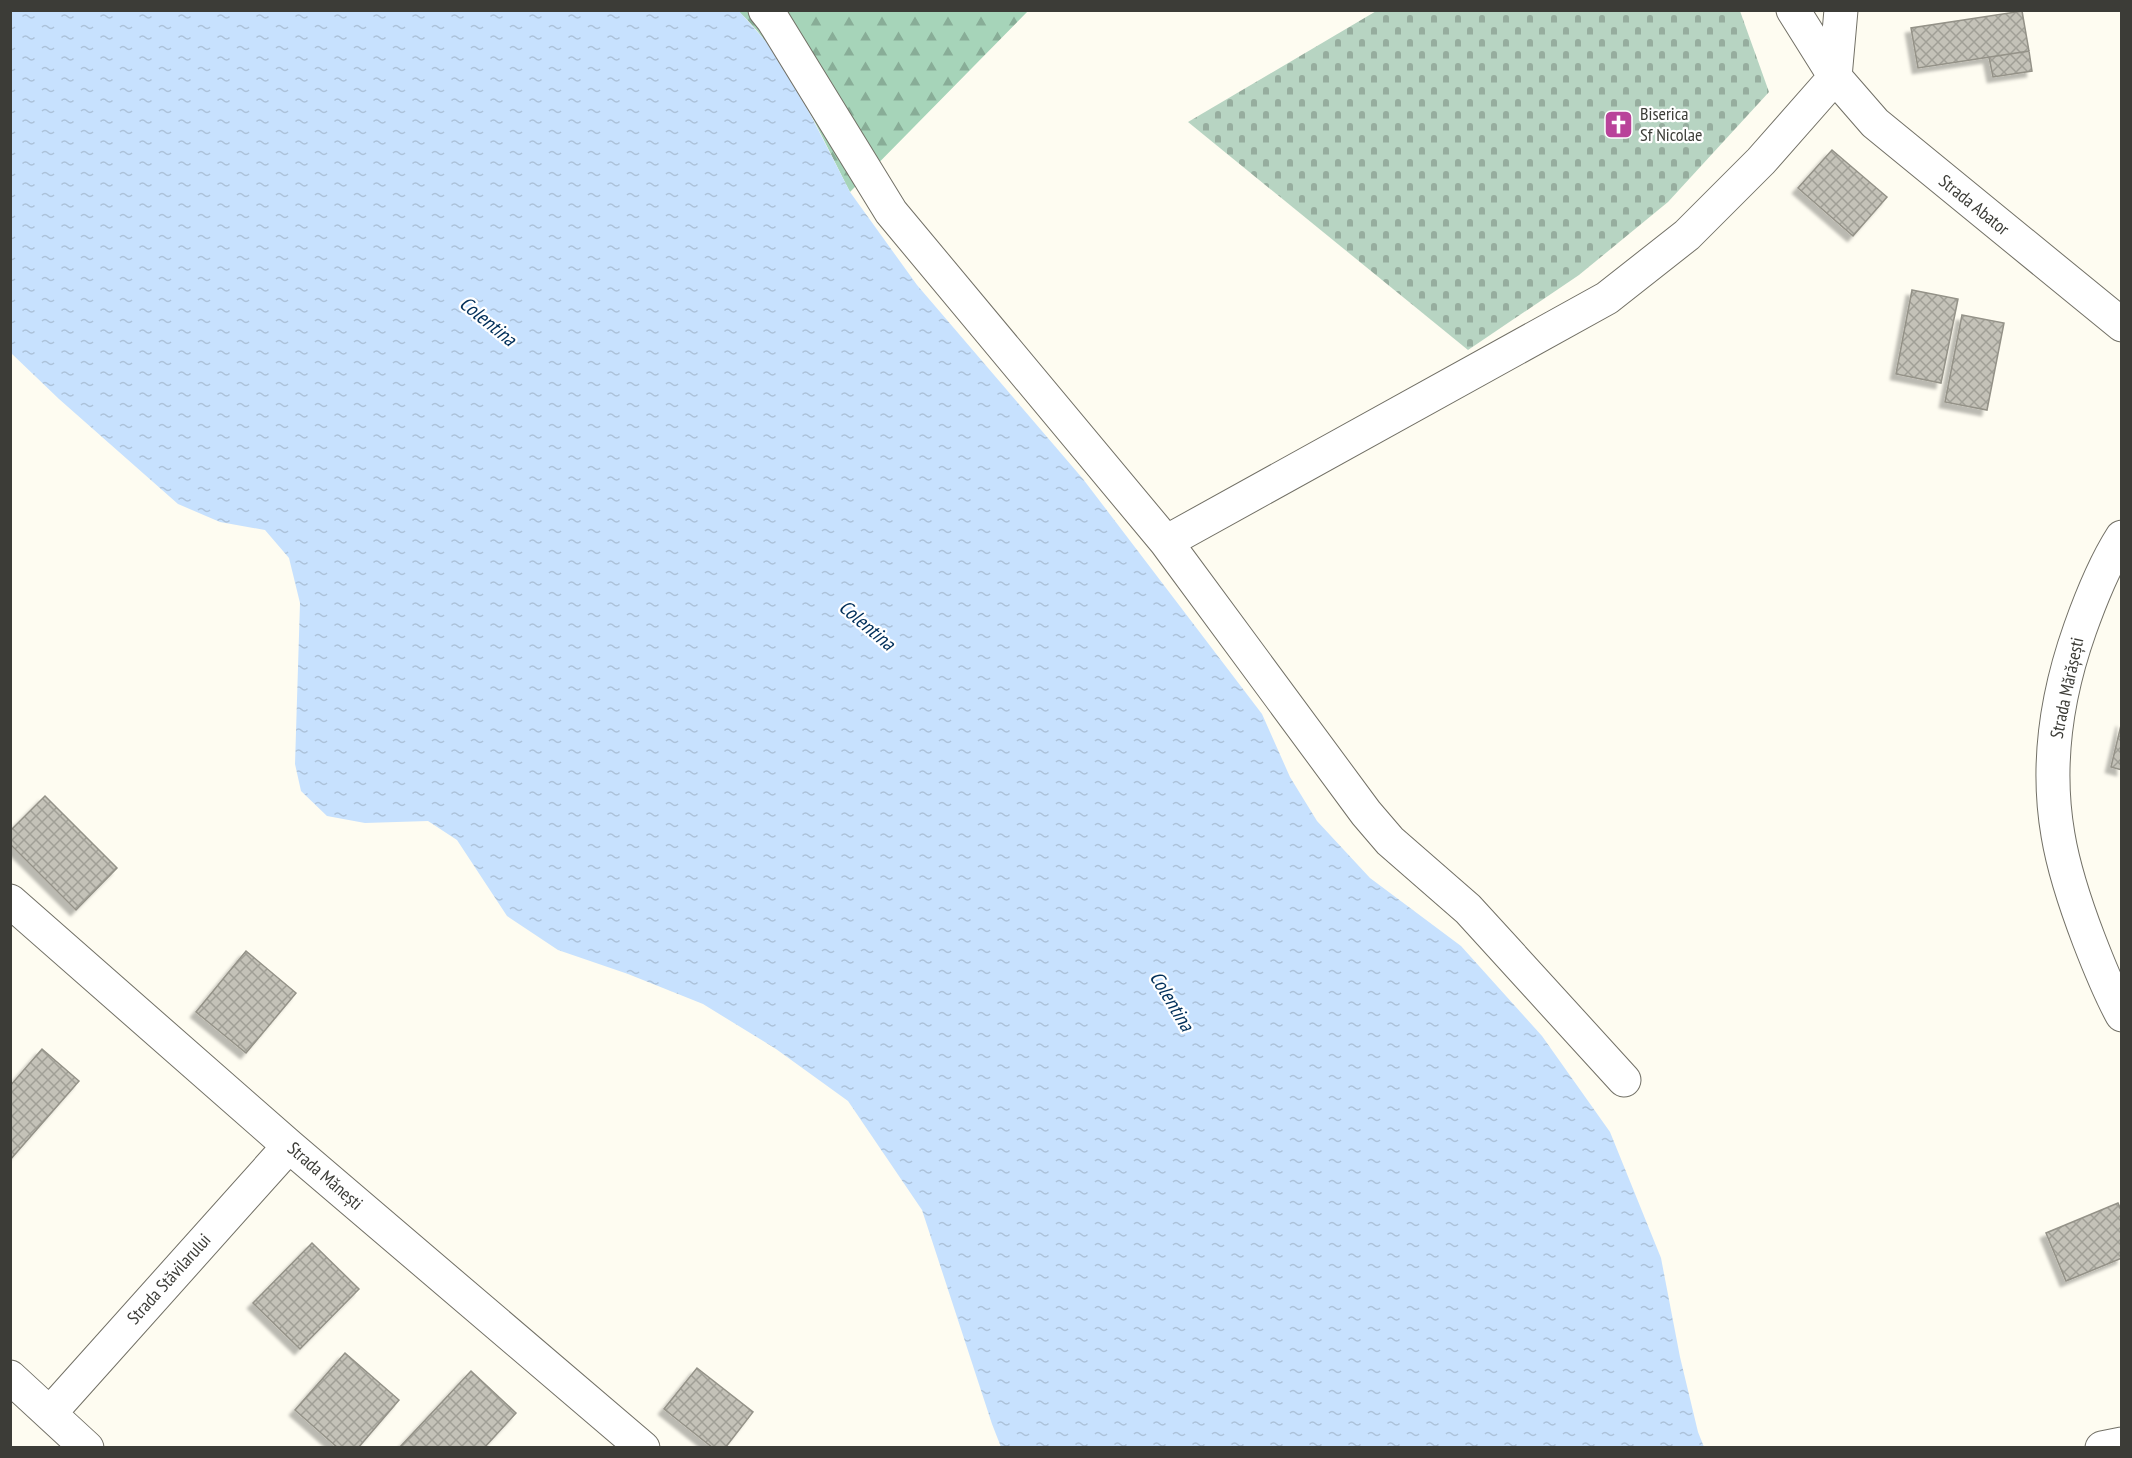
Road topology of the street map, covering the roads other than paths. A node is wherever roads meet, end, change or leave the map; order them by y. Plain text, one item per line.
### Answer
1 (765, 10) edge
2 (1793, 10) edge
3 (1841, 10) edge
4 (1835, 77) junction
5 (2121, 324) edge
6 (2121, 537) edge
7 (1166, 542) junction
8 (10, 901) edge
9 (2121, 1015) edge
10 (1624, 1080) dead end
11 (289, 1146) junction
12 (10, 1377) edge
13 (50, 1413) junction
14 (2121, 1444) edge
15 (87, 1448) edge
16 (643, 1448) edge
17 (2103, 1448) edge

1 - 7 street
2 - 4 street, Strada Abator
3 - 4 street
4 - 5 street, Strada Abator
4 - 7 street
6 - 9 street, Strada Mărășești
7 - 10 street
8 - 11 street, Strada Mănești
11 - 13 street, Strada Stăvilarului
11 - 16 street, Strada Mănești
12 - 13 street
13 - 15 street
14 - 17 street

